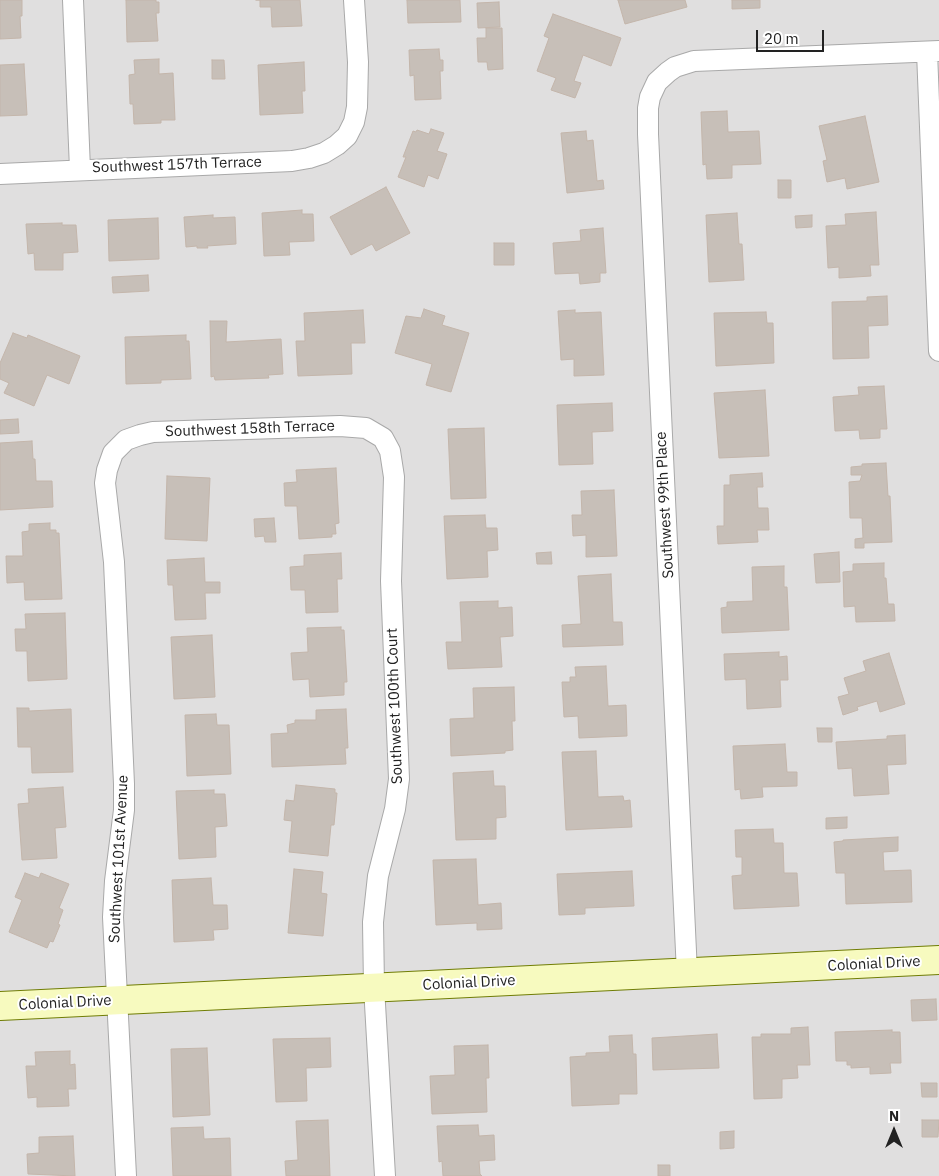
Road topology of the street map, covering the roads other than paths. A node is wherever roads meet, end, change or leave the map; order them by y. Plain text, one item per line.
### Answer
1 (73, 0) edge
2 (354, 0) edge
3 (933, 51) edge
4 (80, 169) junction
5 (0, 174) edge
6 (939, 351) edge
7 (386, 444) joint
8 (113, 453) joint
9 (939, 960) edge
10 (687, 973) junction
11 (374, 987) junction
12 (116, 1000) junction
13 (0, 1006) edge
14 (126, 1176) edge
15 (385, 1176) edge

1 - 4 street
2 - 4 street, Southwest 157th Terrace
3 - 6 street
3 - 10 street, Southwest 99th Place
4 - 5 street, Southwest 157th Terrace
7 - 8 street, Southwest 158th Terrace
7 - 11 street, Southwest 100th Court
8 - 12 street, Southwest 101st Avenue
9 - 10 street, Colonial Drive
10 - 11 street, Colonial Drive
11 - 12 street, Colonial Drive
11 - 15 street, Southwest 100th Court
12 - 13 street, Colonial Drive
12 - 14 street, Southwest 101st Avenue

